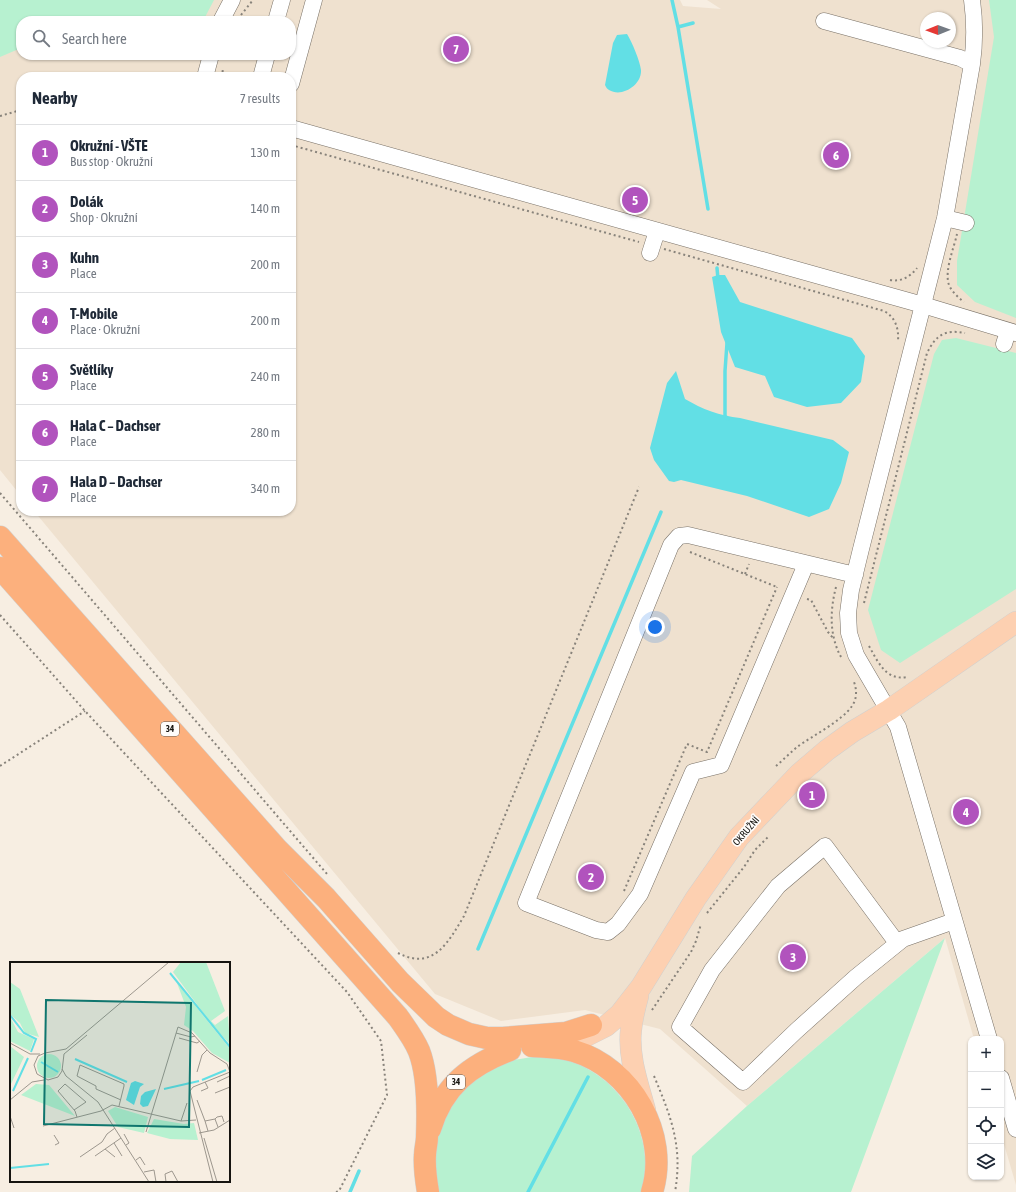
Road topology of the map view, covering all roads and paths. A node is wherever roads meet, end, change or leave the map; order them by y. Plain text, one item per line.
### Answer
1 (232, 0) edge
2 (253, 0) edge
3 (282, 0) edge
4 (314, 0) edge
5 (972, 0) edge
6 (224, 16) edge
7 (241, 16) edge
8 (277, 16) edge
9 (824, 21) dead end
10 (210, 60) edge
11 (266, 60) edge
12 (972, 64) junction
13 (206, 72) edge
14 (262, 72) edge
15 (294, 72) edge
16 (16, 111) edge
17 (0, 116) edge
18 (296, 129) edge
19 (296, 146) edge
20 (957, 221) junction
21 (657, 231) junction
22 (651, 249) junction
23 (919, 267) dead end
24 (887, 279) dead end
25 (964, 302) dead end
26 (923, 305) junction
27 (967, 334) dead end
28 (1009, 336) edge
29 (898, 341) dead end
30 (639, 487) dead end
31 (0, 493) edge
32 (16, 512) edge
33 (20, 516) edge
34 (0, 537) edge
35 (690, 552) dead end
36 (806, 564) junction
37 (0, 568) edge
38 (848, 573) junction
39 (777, 587) junction
40 (794, 594) junction
41 (863, 608) dead end
42 (0, 615) edge
43 (1016, 622) edge
44 (834, 639) junction
45 (868, 646) dead end
46 (844, 663) dead end
47 (910, 676) dead end
48 (854, 681) dead end
49 (889, 710) junction
50 (85, 711) junction
51 (0, 766) edge
52 (776, 766) dead end
53 (277, 849) junction
54 (332, 879) dead end
55 (622, 896) dead end
56 (954, 921) junction
57 (897, 943) junction
58 (666, 945) junction
59 (394, 951) dead end
60 (641, 987) junction
61 (590, 1025) joint
62 (988, 1036) edge
63 (559, 1048) junction
64 (510, 1050) junction
65 (1004, 1088) edge
66 (646, 1115) junction
67 (1016, 1129) edge
68 (427, 1138) junction
69 (653, 1190) edge
70 (336, 1192) edge
71 (428, 1192) edge

1 - 6 street
2 - 7 path
3 - 8 street
4 - 15 street
5 - 12 street
9 - 12 street
10 - 13 street
11 - 14 street
12 - 20 street
16 - 17 path
18 - 21 street
19 - 22 path
20 - 25 path
20 - 26 street
21 - 22 street
21 - 26 street
22 - 29 path
23 - 24 path
26 - 28 street
26 - 38 street
27 - 41 path
30 - 59 path
31 - 32 path
33 - 54 path
34 - 53 highway, 34
35 - 39 path
36 - 38 street
36 - 40 street
36 - 40 street
37 - 68 highway, 34
38 - 44 path
38 - 49 street
39 - 40 path
39 - 55 path
40 - 44 path
42 - 50 path
43 - 49 main road, OKRUŽNÍ
44 - 46 path
45 - 47 path
48 - 52 path
49 - 56 street
49 - 58 main road, OKRUŽNÍ
50 - 51 path
50 - 70 path
53 - 61 highway
53 - 64 highway
56 - 57 street
56 - 62 street
57 - 57 street
58 - 60 main road, OKRUŽNÍ
58 - 61 main road
60 - 63 main road, OKRUŽNÍ
60 - 66 main road, OKRUŽNÍ
63 - 64 highway, 34
63 - 66 highway, 34
64 - 68 highway, 34
65 - 67 street
66 - 69 highway, 34
68 - 71 highway, 34

